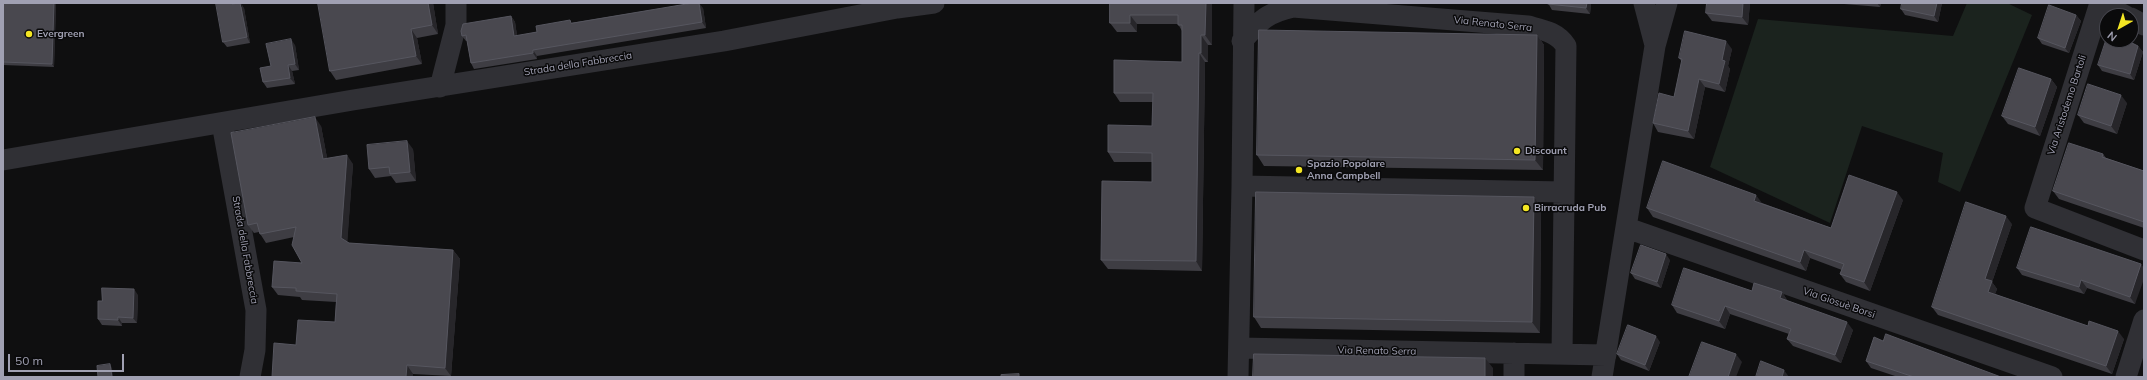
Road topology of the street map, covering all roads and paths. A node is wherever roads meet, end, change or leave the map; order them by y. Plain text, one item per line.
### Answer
1 (456, 3) edge
2 (934, 3) edge
3 (1244, 3) edge
4 (1644, 3) edge
5 (1668, 3) edge
6 (2101, 3) edge
7 (2111, 8) edge
8 (1242, 41) junction
9 (1655, 46) junction
10 (440, 87) junction
11 (222, 123) junction
12 (3, 160) edge
13 (1242, 186) junction
14 (1564, 192) junction
15 (1627, 228) junction
16 (2144, 250) edge
17 (2144, 320) edge
18 (1239, 348) junction
19 (1514, 353) junction
20 (1562, 354) junction
21 (1606, 355) junction
22 (250, 377) edge
23 (1238, 377) edge
24 (1514, 377) edge
25 (1602, 377) edge
26 (2052, 377) edge
27 (2126, 377) edge

1 - 10 street
2 - 10 street, Strada della Fabbreccia
3 - 8 street
4 - 9 street
5 - 9 street
6 - 7 street
6 - 16 street, Via Aristodemo Bartoli
8 - 13 street
8 - 14 street, Via Renato Serra
9 - 15 street
10 - 11 street, Strada della Fabbreccia
11 - 12 street, Strada della Fabbreccia
11 - 22 street, Strada della Fabbreccia
13 - 14 street
13 - 18 street
14 - 20 street, Via Renato Serra
15 - 21 street
15 - 26 street, Via Giosuè Borsi
17 - 27 street
18 - 19 street, Via Renato Serra
18 - 23 street
19 - 20 street, Via Renato Serra
19 - 24 street
20 - 21 street, Via Renato Serra
21 - 25 street

